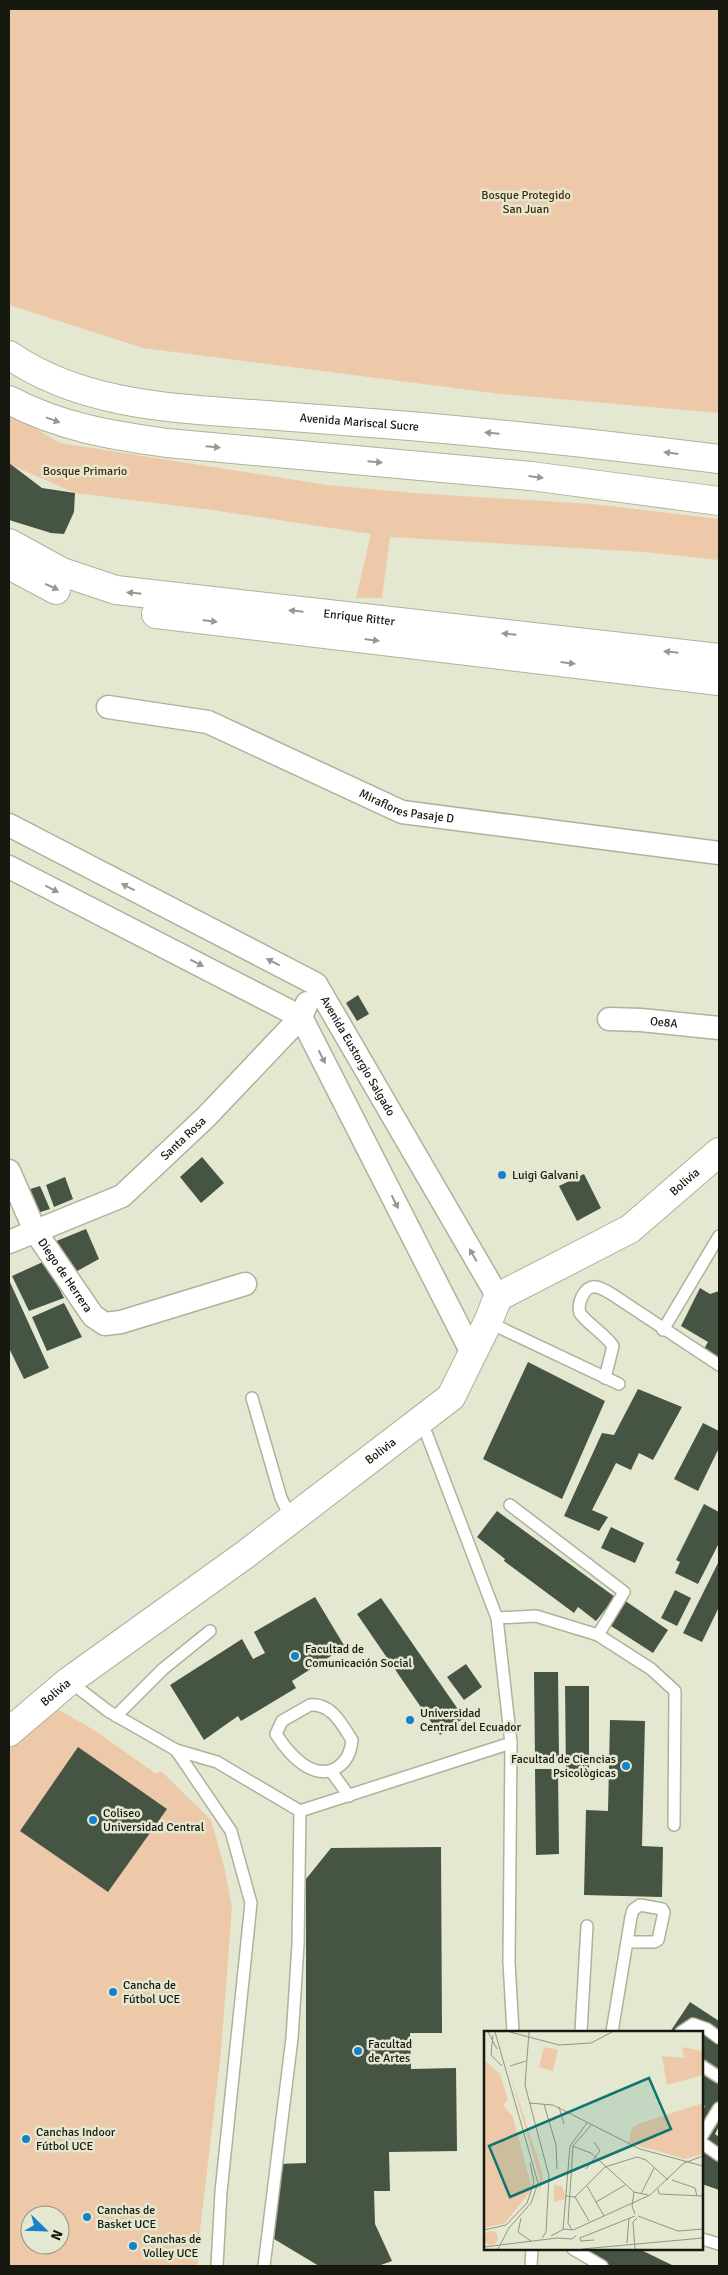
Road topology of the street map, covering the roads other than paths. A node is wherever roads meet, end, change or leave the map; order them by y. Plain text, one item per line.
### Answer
1 (9, 337) edge
2 (9, 355) edge
3 (9, 400) edge
4 (185, 409) junction
5 (316, 418) junction
6 (182, 444) junction
7 (719, 459) edge
8 (719, 500) edge
9 (9, 543) edge
10 (9, 565) edge
11 (719, 658) edge
12 (719, 681) edge
13 (108, 707) dead end
14 (9, 825) edge
15 (719, 853) edge
16 (9, 867) edge
17 (316, 984) junction
18 (302, 1016) junction
19 (609, 1019) dead end
20 (719, 1028) edge
21 (719, 1152) edge
22 (9, 1171) edge
23 (35, 1231) junction
24 (719, 1236) edge
25 (9, 1242) edge
26 (245, 1284) dead end
27 (498, 1297) junction
28 (488, 1322) junction
29 (663, 1330) junction
30 (472, 1353) junction
31 (719, 1365) edge
32 (605, 1378) junction
33 (619, 1384) dead end
34 (252, 1398) dead end
35 (419, 1422) junction
36 (510, 1505) dead end
37 (291, 1518) junction
38 (497, 1618) junction
39 (210, 1631) dead end
40 (598, 1635) junction
41 (69, 1681) junction
42 (116, 1716) junction
43 (9, 1732) edge
44 (511, 1743) junction
45 (176, 1750) junction
46 (331, 1771) junction
47 (350, 1796) junction
48 (300, 1811) junction
49 (674, 1825) dead end
50 (587, 1926) dead end
51 (627, 1942) dead end
52 (513, 2031) edge
53 (581, 2031) edge
54 (612, 2031) edge
55 (682, 2031) edge
56 (719, 2038) edge
57 (703, 2067) edge
58 (719, 2077) edge
59 (719, 2108) edge
60 (703, 2134) edge
61 (703, 2144) edge
62 (719, 2155) edge
63 (703, 2239) edge
64 (719, 2244) edge
65 (532, 2250) edge
66 (575, 2250) edge
67 (217, 2266) edge
68 (264, 2266) edge
69 (531, 2266) edge
70 (602, 2266) edge

1 - 5 street
2 - 4 street, Avenida Mariscal Sucre
3 -> 6 street
4 - 5 street, Avenida Mariscal Sucre
4 - 6 street
7 -> 5 street, Avenida Mariscal Sucre
6 -> 8 street
11 -> 9 street, Enrique Ritter
10 -> 12 street, Enrique Ritter
13 - 15 street, Miraflores Pasaje D
17 -> 14 street, Avenida Eustorgio Salgado
16 -> 18 street
17 - 18 street, Santa Rosa
27 -> 17 street, Avenida Eustorgio Salgado
18 - 23 street, Santa Rosa
18 -> 30 street
19 - 20 street, Oe8A
21 - 27 street, Bolivia
22 - 23 street, Diego de Herrera
23 - 25 street, Santa Rosa
23 - 26 street, Diego de Herrera
24 - 29 lane
27 - 28 street, Bolivia
28 - 30 street, Bolivia
28 - 32 lane
29 - 31 lane
29 - 32 lane
30 - 35 street, Bolivia
32 - 33 lane
34 - 37 lane
35 - 37 street, Bolivia
35 - 38 lane
36 - 40 lane
37 - 41 street, Bolivia
38 - 40 lane
38 - 44 lane
39 - 42 lane
40 - 49 lane
41 - 42 lane
41 - 43 street, Bolivia
42 - 45 lane
44 - 47 lane
44 - 52 lane
45 - 48 lane
45 - 67 lane
46 - 46 lane
46 - 47 lane
47 - 48 lane
48 - 68 lane
50 - 53 lane
51 - 54 lane
55 - 56 lane
57 - 58 lane
59 - 60 lane
61 - 62 lane
63 - 64 lane
65 - 69 lane
66 - 70 lane

